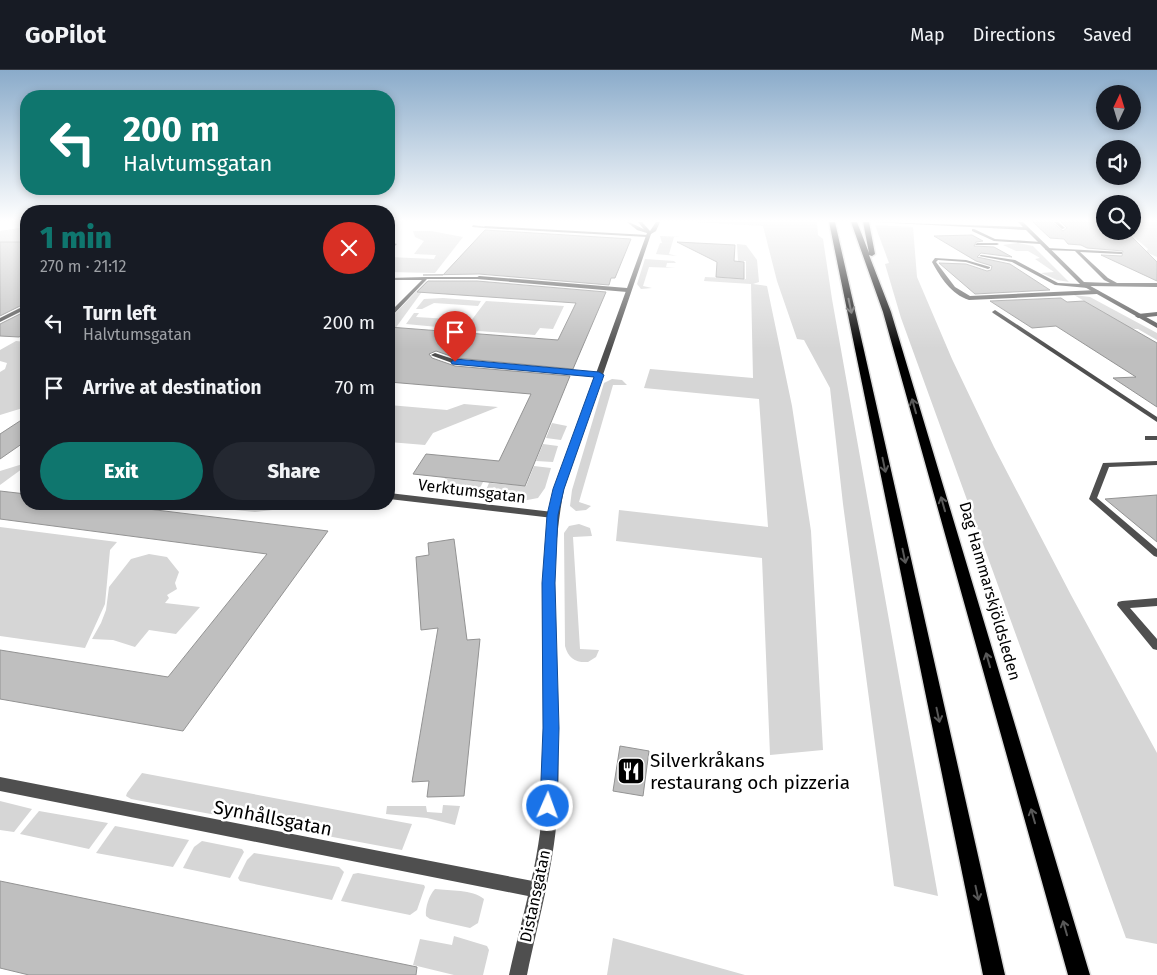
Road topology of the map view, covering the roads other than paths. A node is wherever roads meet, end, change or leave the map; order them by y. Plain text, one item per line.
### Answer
1 (636, 264) edge
2 (841, 264) edge
3 (869, 264) edge
4 (876, 264) edge
5 (935, 264) edge
6 (974, 264) edge
7 (1019, 264) edge
8 (1064, 264) edge
9 (1091, 264) edge
10 (988, 268) dead end
11 (426, 278) junction
12 (479, 278) joint
13 (395, 279) edge
14 (1085, 285) junction
15 (1116, 285) junction
16 (1157, 285) edge
17 (627, 290) junction
18 (1097, 292) junction
19 (20, 310) edge
20 (395, 310) edge
21 (887, 312) junction
22 (995, 312) dead end
23 (1157, 314) edge
24 (1138, 316) junction
25 (0, 320) edge
26 (1157, 326) edge
27 (435, 354) dead end
28 (599, 375) junction
29 (1157, 420) edge
30 (1148, 438) dead end
31 (1157, 438) edge
32 (1157, 463) edge
33 (395, 497) edge
34 (553, 515) junction
35 (1157, 554) edge
36 (1157, 602) edge
37 (1157, 646) edge
38 (0, 784) edge
39 (538, 890) junction
40 (518, 975) edge
41 (994, 975) edge
42 (1078, 975) edge

1 - 17 street, Distansgatan
2 -> 41 main road
3 - 21 main road, Dag Hammarskjöldsleden
4 - 21 main road
5 - 18 lane
6 - 10 lane
7 - 14 lane
8 - 14 street
9 - 15 lane
11 - 12 lane
11 - 13 lane
11 - 20 lane
12 - 17 street
14 - 15 lane
14 - 18 street
15 - 16 lane
17 - 28 street, Distansgatan
18 - 24 street
19 - 25 lane
42 -> 21 main road, Dag Hammarskjöldsleden
22 - 29 lane
23 - 24 lane
24 - 26 street
27 - 28 street
28 - 34 street, Distansgatan
30 - 31 lane
32 - 35 lane
33 - 34 street, Verktumsgatan
34 - 39 street, Distansgatan
36 - 37 lane
38 - 39 street, Synhållsgatan
39 - 40 street, Distansgatan

